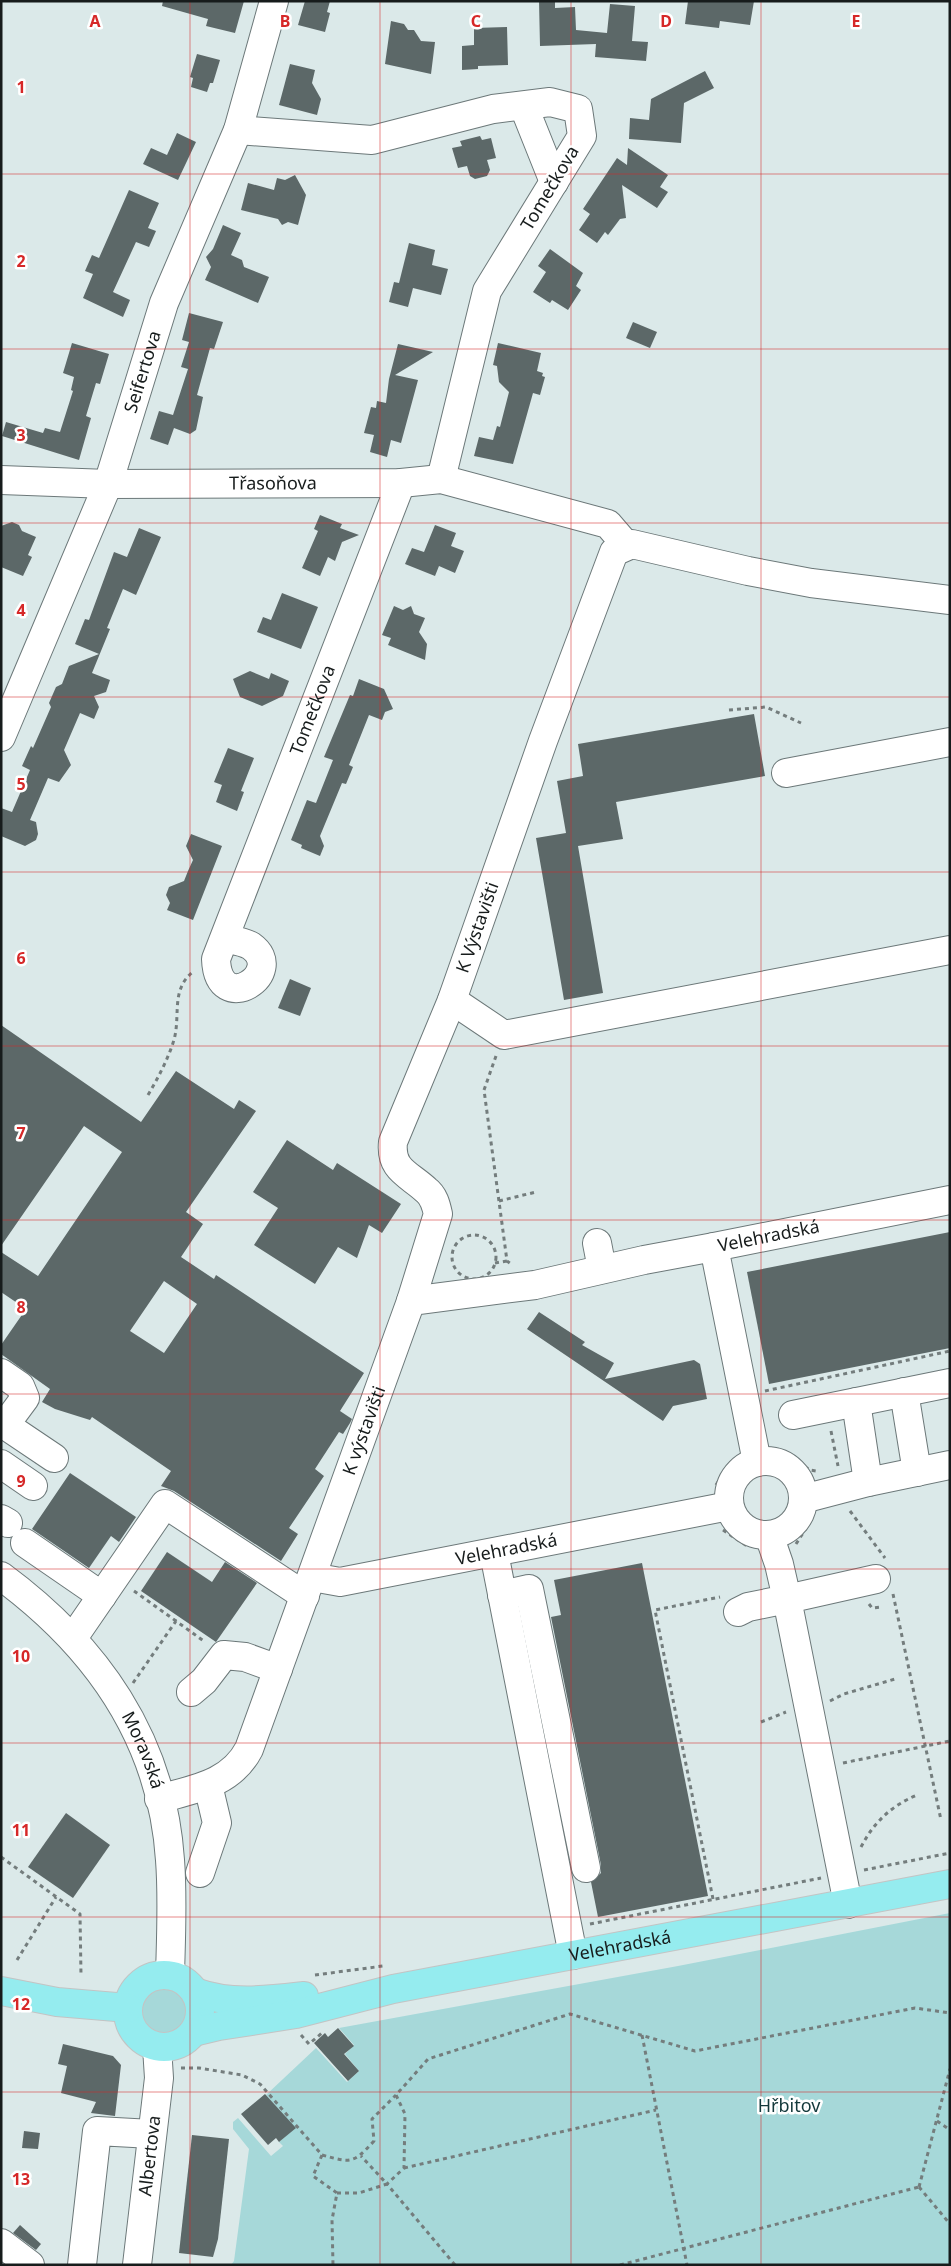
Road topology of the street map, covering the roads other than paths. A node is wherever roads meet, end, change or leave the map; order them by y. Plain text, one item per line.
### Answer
1 (274, 1) edge
2 (524, 107) junction
3 (238, 130) junction
4 (554, 182) junction
5 (441, 479) junction
6 (1, 480) edge
7 (401, 483) junction
8 (108, 484) junction
9 (626, 545) junction
10 (950, 600) edge
11 (1, 737) edge
12 (950, 742) edge
13 (786, 773) dead end
14 (225, 938) dead end
15 (950, 950) edge
16 (452, 1000) junction
17 (950, 1200) edge
18 (598, 1243) dead end
19 (714, 1247) junction
20 (602, 1269) junction
21 (411, 1301) junction
22 (1, 1372) edge
23 (950, 1383) edge
24 (904, 1392) junction
25 (856, 1402) junction
26 (793, 1415) dead end
27 (3, 1423) edge
28 (755, 1453) junction
29 (54, 1458) dead end
30 (1, 1464) edge
31 (950, 1465) edge
32 (917, 1472) junction
33 (868, 1482) junction
34 (33, 1486) dead end
35 (729, 1506) junction
36 (808, 1509) junction
37 (11, 1529) edge
38 (761, 1543) junction
39 (494, 1553) junction
40 (1, 1576) edge
41 (880, 1583) road end
42 (308, 1586) junction
43 (108, 1587) junction
44 (502, 1595) junction
45 (787, 1599) junction
46 (730, 1604) road end
47 (73, 1638) junction
48 (278, 1669) junction
49 (191, 1692) dead end
50 (208, 1785) junction
51 (159, 1799) junction
52 (586, 1868) dead end
53 (200, 1873) dead end
54 (950, 1884) edge
55 (848, 1904) junction
56 (573, 1955) junction
57 (170, 1975) junction
58 (393, 1989) junction
59 (1, 1991) edge
60 (196, 1992) junction
61 (128, 2008) junction
62 (194, 2032) junction
63 (157, 2047) junction
64 (152, 2134) junction
65 (1, 2243) edge
66 (30, 2265) edge
67 (82, 2265) edge
68 (137, 2265) edge

1 - 3 street, Seifertova
2 - 3 street, Tomečkova
2 - 4 street
2 - 4 street, Tomečkova
3 - 8 street, Seifertova
4 - 5 street, Tomečkova
5 - 7 street, Třasoňova
5 - 9 street, Třasoňova
6 - 8 street, Třasoňova
7 - 8 street, Třasoňova
7 - 14 street, Tomečkova
8 - 11 street, Seifertova
9 - 10 street
9 - 16 street, K Výstavišti
12 - 13 street
15 - 16 street
16 - 21 street, K Výstavišti
17 - 19 street, Velehradská
18 - 20 street
19 - 20 street
19 - 28 street, Velehradská
20 - 21 street
21 - 42 street, K výstavišti
22 - 27 street
23 - 24 street
24 - 25 street
24 - 32 street
25 - 26 street
25 - 33 street
27 - 29 street
28 - 35 street
28 - 36 street
30 - 34 street
31 - 32 street
32 - 33 street
33 - 36 street
35 - 38 street
35 - 39 street, Velehradská
36 - 38 street
37 - 43 street
38 - 45 street
39 - 42 street, Velehradská
39 - 44 street
40 - 47 street, Moravská
41 - 45 street
42 - 43 street
42 - 48 street, K výstavišti
43 - 47 street
44 - 52 street
44 - 56 street
45 - 46 street
45 - 55 street
47 - 51 street, Moravská
48 - 49 street
48 - 50 street, K výstavišti
50 - 51 street, K výstavišti
50 - 53 street
51 - 57 street, Moravská
54 - 55 main road, Velehradská
55 - 56 main road, Velehradská
56 - 58 main road, Velehradská
57 - 60 main road, Velehradská
57 - 61 main road
58 - 60 main road, Velehradská
58 - 62 main road, Velehradská
59 - 61 main road
60 - 62 main road
61 - 63 main road
62 - 63 main road, Velehradská
63 - 64 street, Albertova
64 - 67 street
64 - 68 street, Albertova
65 - 66 street

